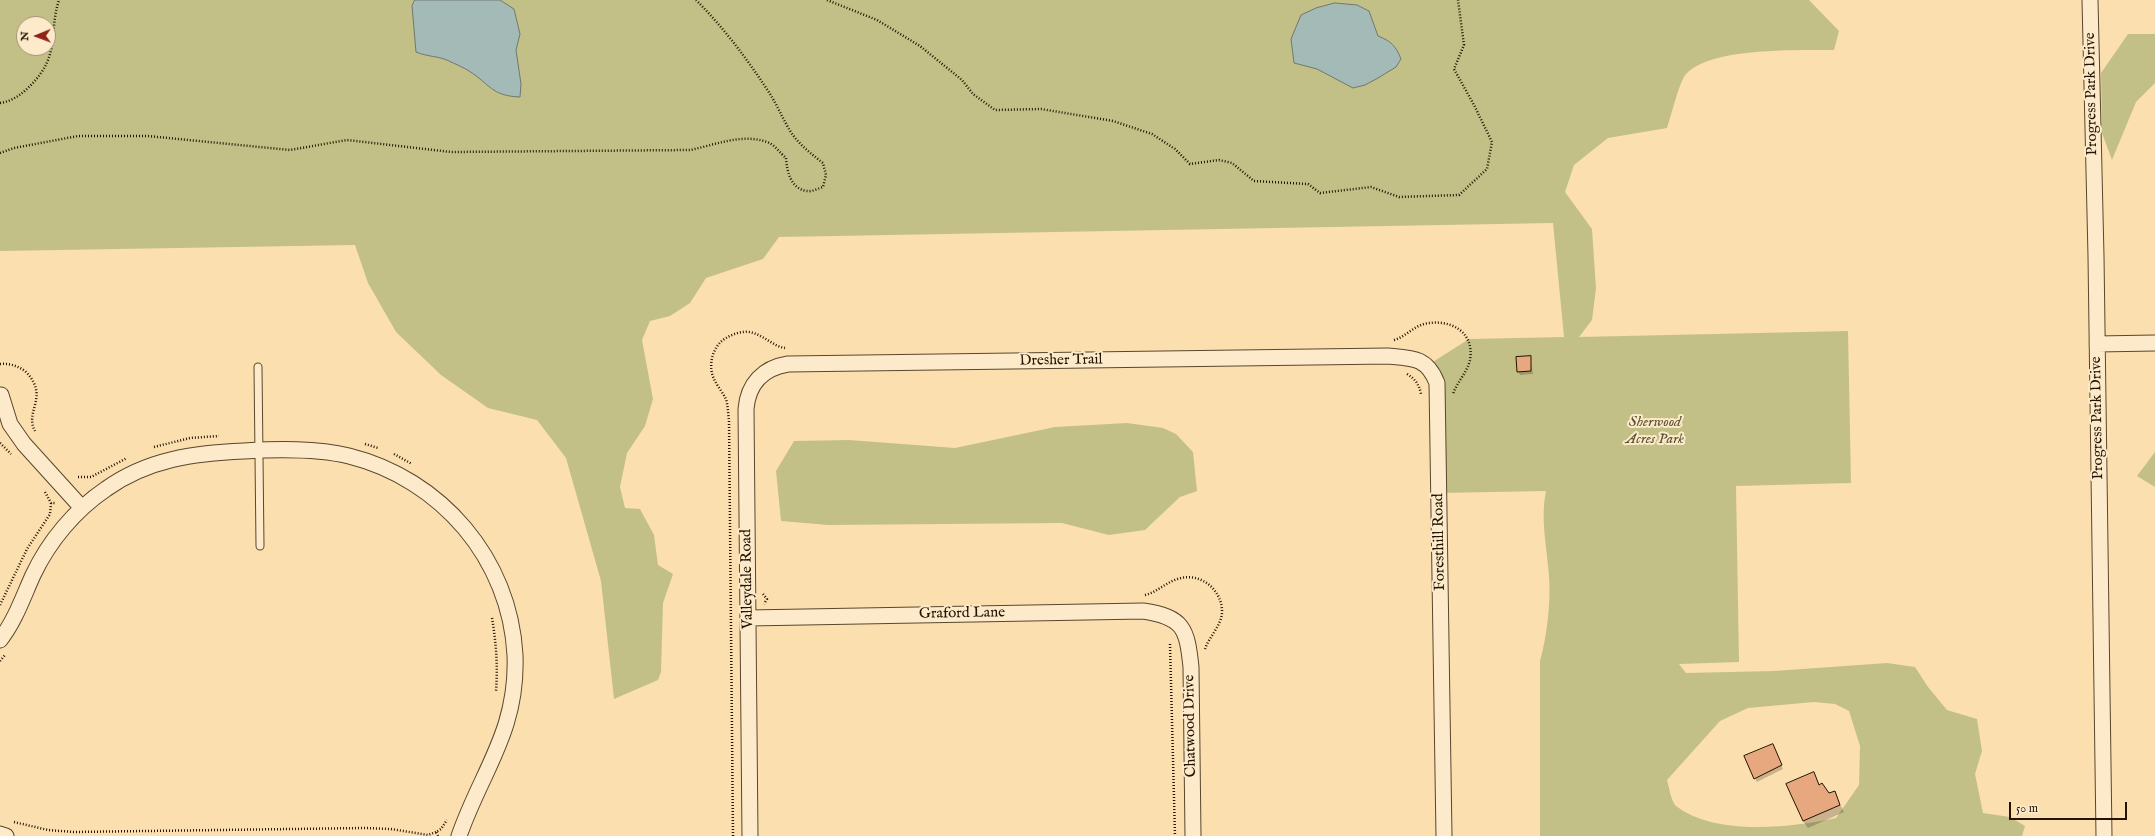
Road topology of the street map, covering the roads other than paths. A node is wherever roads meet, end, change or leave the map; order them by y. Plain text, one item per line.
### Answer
1 (2090, 0) edge
2 (2155, 343) edge
3 (2097, 344) junction
4 (1315, 357) joint
5 (807, 364) joint
6 (258, 367) dead end
7 (1, 395) edge
8 (259, 450) junction
9 (82, 508) junction
10 (260, 546) dead end
11 (748, 618) junction
12 (1174, 620) joint
13 (4, 644) edge
14 (0, 834) edge
15 (6, 836) edge
16 (459, 836) edge
17 (750, 836) edge
18 (1193, 836) edge
19 (1444, 836) edge
20 (2104, 836) edge

1 - 3 street, Progress Park Drive
2 - 3 street
3 - 20 street, Progress Park Drive
4 - 5 street, Dresher Trail
4 - 19 street, Foresthill Road
5 - 11 street, Valleydale Road
6 - 8 lane
7 - 9 street
8 - 9 street
8 - 10 lane
8 - 16 street
9 - 13 street
11 - 12 street, Graford Lane
11 - 17 street, Valleydale Road
12 - 18 street, Chatwood Drive
14 - 15 street

